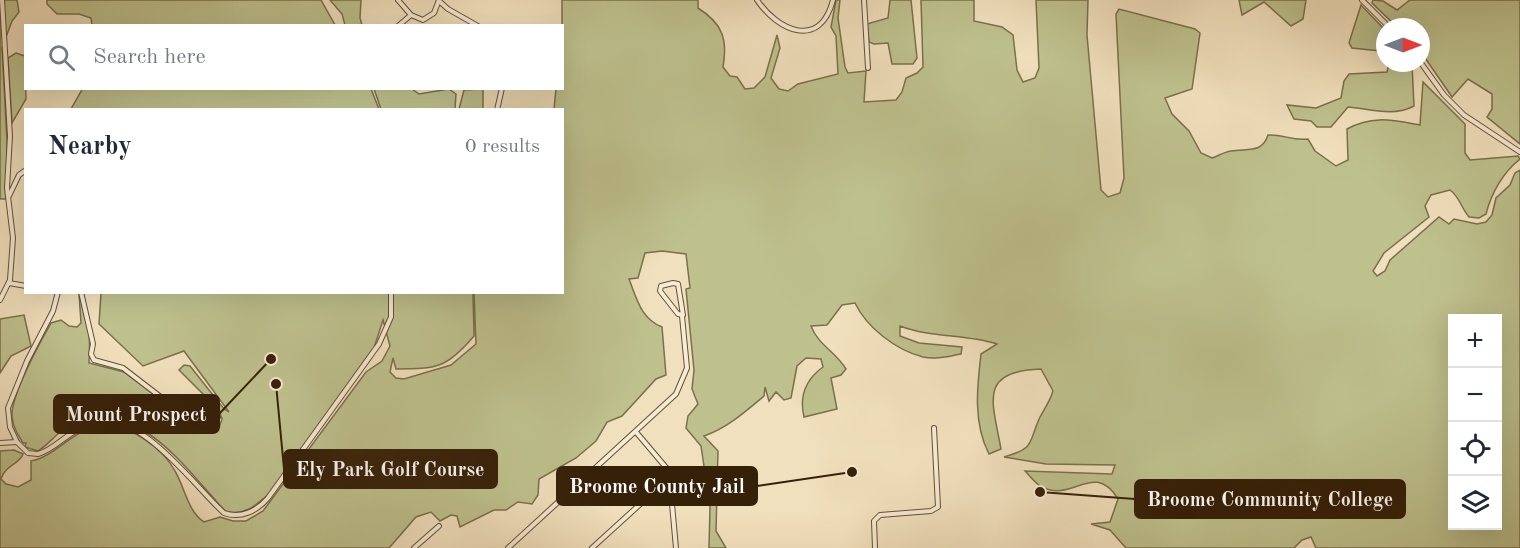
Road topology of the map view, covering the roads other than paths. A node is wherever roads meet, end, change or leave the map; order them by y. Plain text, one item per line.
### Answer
1 (2, 0) edge
2 (398, 0) edge
3 (439, 0) edge
4 (757, 0) edge
5 (833, 0) edge
6 (864, 0) edge
7 (1362, 0) edge
8 (411, 15) junction
9 (1380, 18) edge
10 (400, 24) edge
11 (470, 24) edge
12 (868, 68) dead end
13 (1427, 72) edge
14 (502, 90) edge
15 (497, 108) edge
16 (1520, 152) edge
17 (24, 171) edge
18 (9, 197) junction
19 (9, 283) junction
20 (24, 286) edge
21 (57, 294) edge
22 (81, 294) edge
23 (391, 294) edge
24 (0, 300) edge
25 (682, 316) junction
26 (218, 417) dead end
27 (934, 428) dead end
28 (636, 432) junction
29 (17, 442) junction
30 (0, 443) edge
31 (670, 477) junction
32 (439, 526) dead end
33 (674, 547) edge
34 (414, 548) edge
35 (508, 548) edge
36 (592, 548) edge
37 (875, 548) edge

1 - 18 street
2 - 8 street
3 - 8 street
3 - 11 street
4 - 5 street
6 - 12 street
7 - 9 street
8 - 10 street
13 - 16 street
14 - 15 street
17 - 18 street
18 - 19 street
19 - 20 street
19 - 24 street
21 - 29 street
22 - 26 street
23 - 29 street
25 - 25 street
25 - 28 street
27 - 37 street
28 - 31 street
28 - 35 street
29 - 30 street
31 - 33 street
31 - 36 street
32 - 34 street

